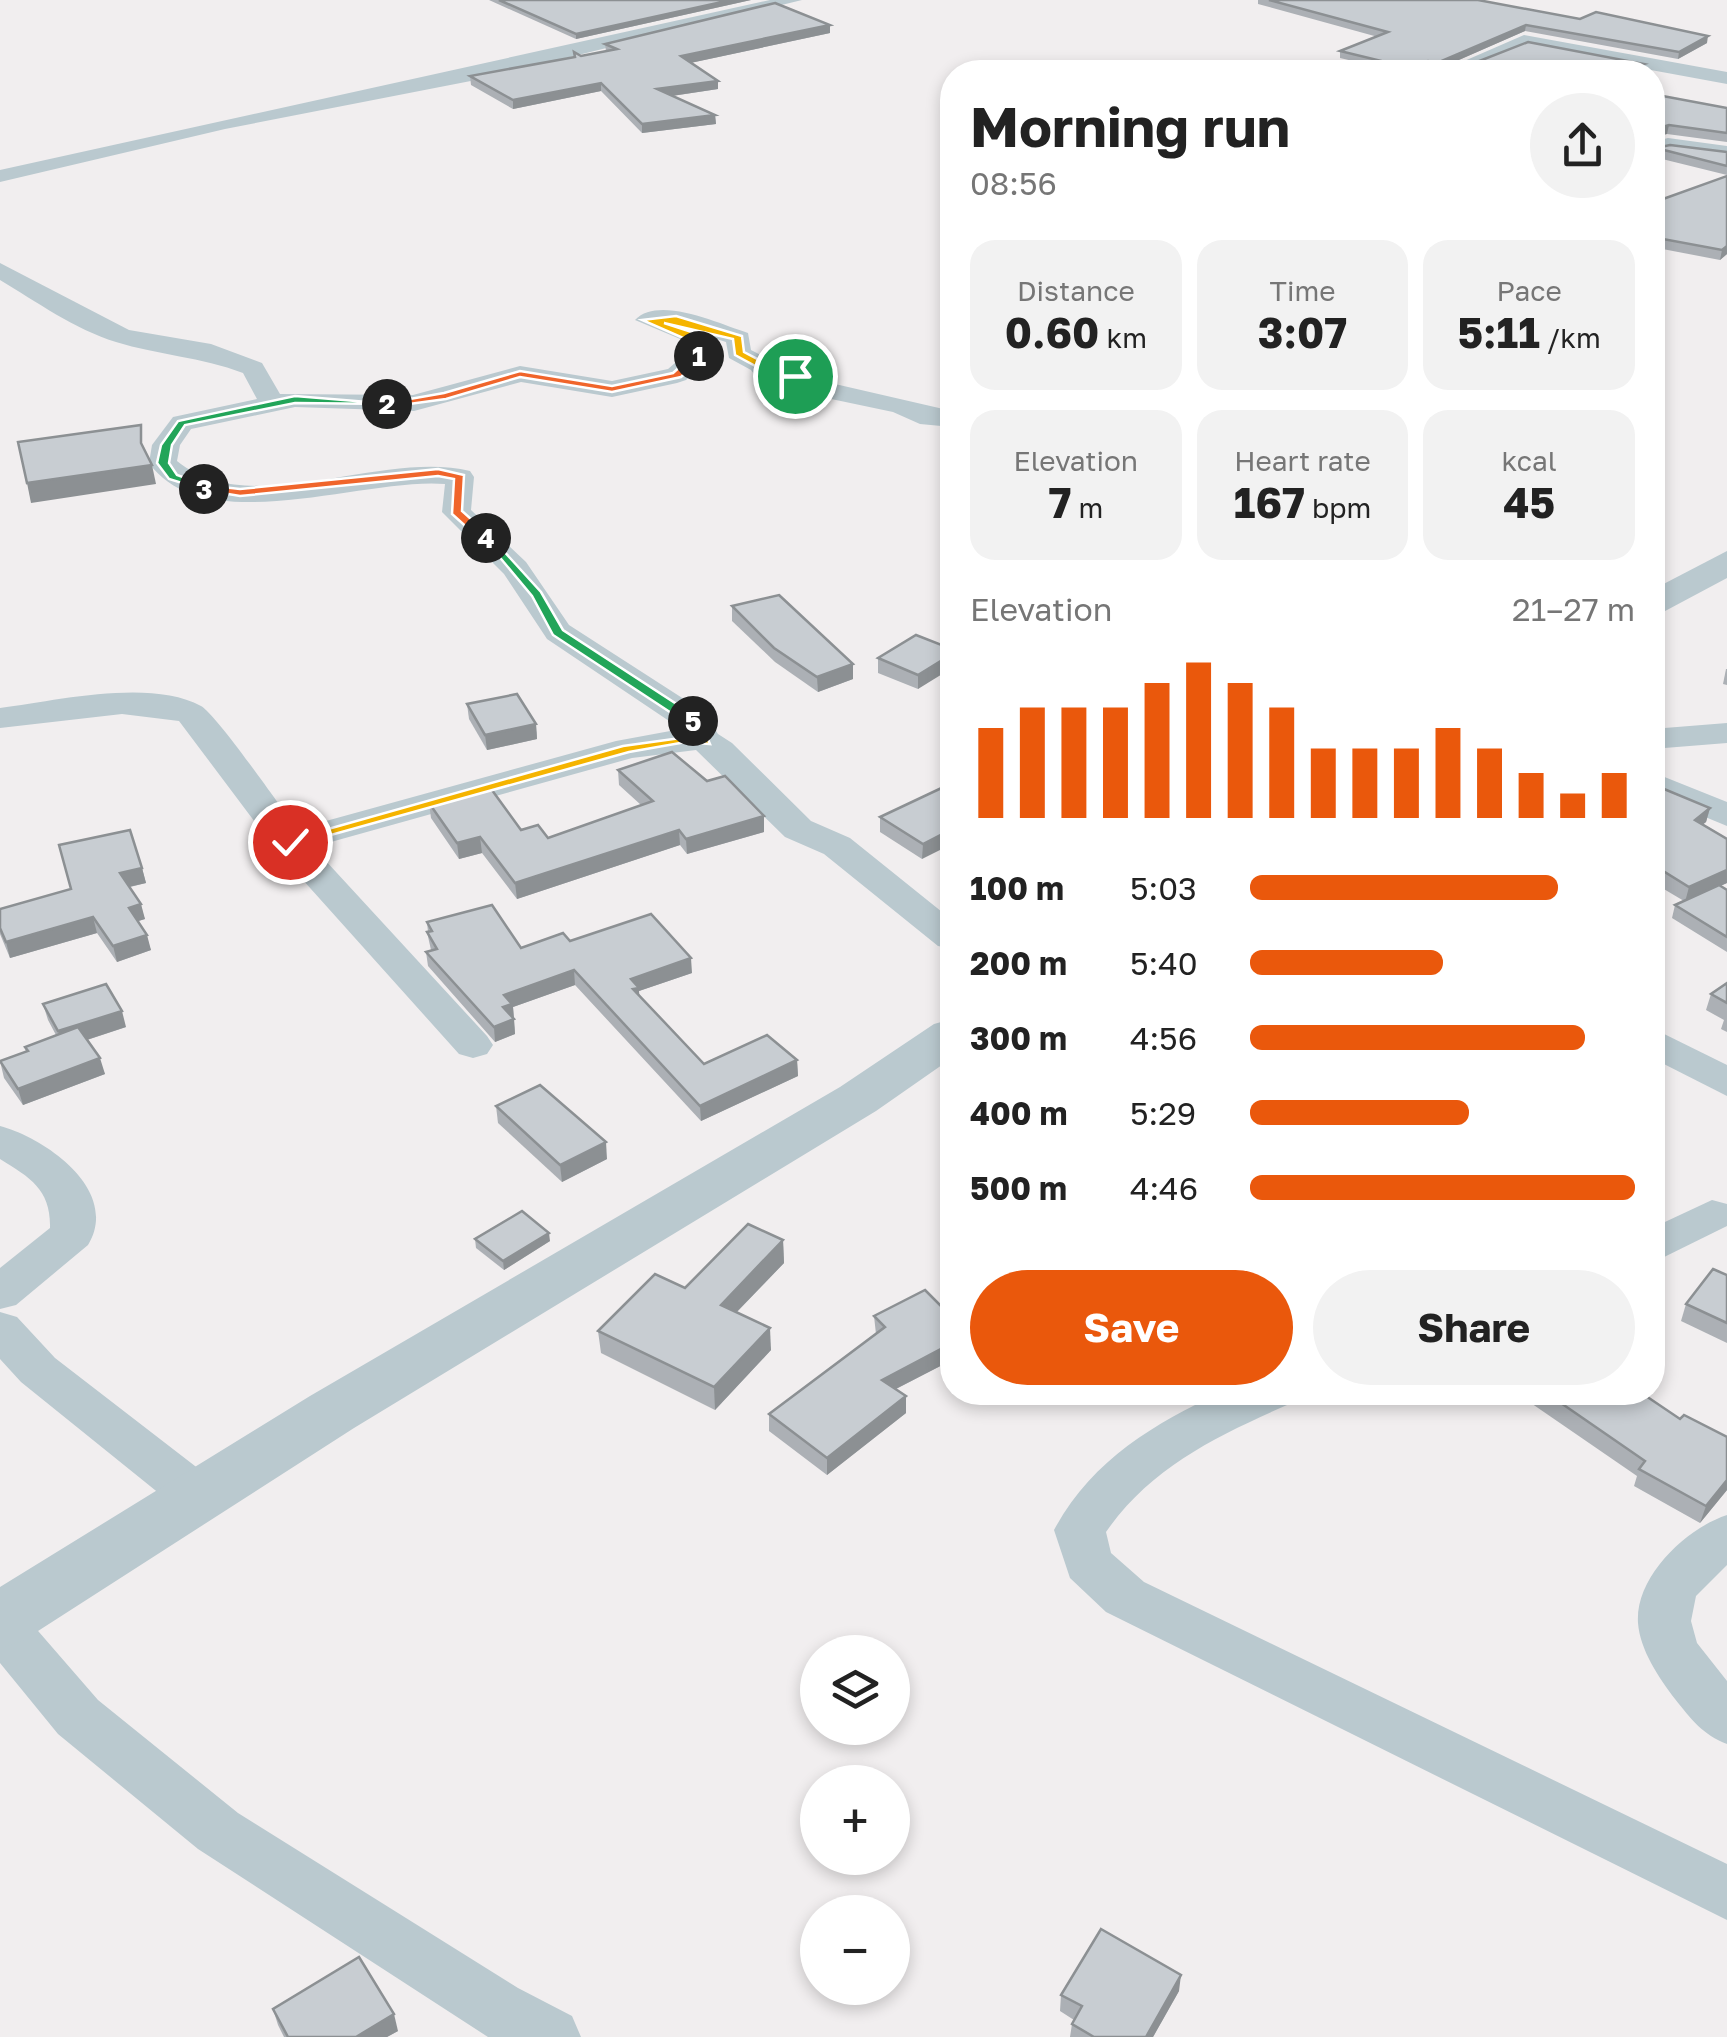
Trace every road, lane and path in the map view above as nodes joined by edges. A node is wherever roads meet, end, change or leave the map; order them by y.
1 (793, 0) edge
2 (1478, 60) edge
3 (1628, 60) edge
4 (1665, 67) edge
5 (1727, 78) edge
6 (1665, 145) edge
7 (1727, 152) edge
8 (0, 176) edge
9 (0, 270) edge
10 (272, 403) junction
11 (940, 418) edge
12 (1727, 562) edge
13 (1665, 600) edge
14 (0, 718) edge
15 (1727, 733) edge
16 (1665, 738) edge
17 (705, 741) junction
18 (1665, 788) edge
19 (1727, 815) edge
20 (290, 842) junction
21 (940, 928) edge
22 (940, 1043) edge
23 (474, 1045) dead end
24 (1665, 1047) edge
25 (1727, 1083) edge
26 (0, 1140) edge
27 (1722, 1212) edge
28 (1665, 1241) edge
29 (0, 1292) edge
30 (0, 1329) edge
31 (1240, 1405) edge
32 (199, 1497) junction
33 (1727, 1536) edge
34 (0, 1623) edge
35 (1727, 1720) edge
36 (1727, 1893) edge
37 (550, 2037) edge

1 - 8 street
2 - 3 street
4 - 5 street
6 - 7 street
9 - 10 street
10 - 11 street
10 - 17 street
12 - 13 street
14 - 20 street
15 - 16 street
17 - 20 street
17 - 21 street
18 - 19 street
20 - 23 street
22 - 32 street
24 - 25 street
26 - 29 street
27 - 28 street
30 - 32 street
31 - 36 street
32 - 34 street
33 - 35 street
34 - 37 street

